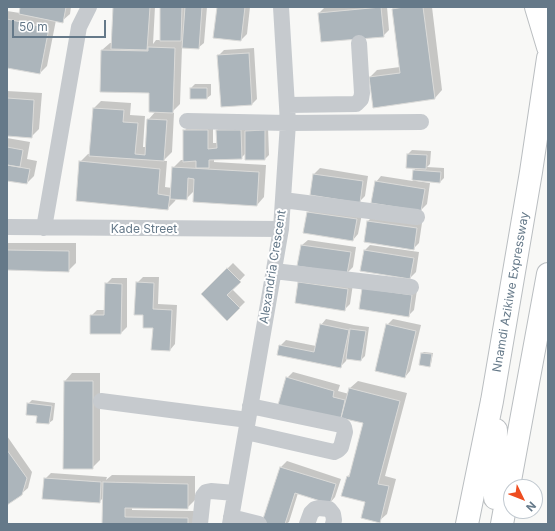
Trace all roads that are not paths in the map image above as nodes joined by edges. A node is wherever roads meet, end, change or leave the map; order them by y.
1 (89, 7) edge
2 (281, 7) edge
3 (536, 7) edge
4 (359, 43) dead end
5 (548, 47) edge
6 (548, 58) edge
7 (287, 105) junction
8 (187, 121) dead end
9 (421, 122) dead end
10 (288, 123) junction
11 (283, 200) junction
12 (417, 217) dead end
13 (7, 227) edge
14 (44, 228) junction
15 (281, 229) junction
16 (274, 271) junction
17 (548, 274) edge
18 (410, 287) dead end
19 (101, 401) dead end
20 (492, 401) junction
21 (248, 419) junction
22 (235, 494) junction
23 (231, 521) edge
24 (200, 524) edge
25 (259, 524) edge
26 (307, 524) edge
27 (333, 524) edge
28 (467, 524) edge
29 (494, 524) edge
30 (502, 524) edge

1 - 14 street
2 - 7 street, Alexandria Crescent
3 - 5 highway
4 - 7 street
6 - 20 highway, Nnamdi Azikiwe Expressway
7 - 10 street, Alexandria Crescent
8 - 10 street
9 - 10 street
10 - 11 street, Alexandria Crescent
11 - 12 street
11 - 15 street, Alexandria Crescent
13 - 14 street, Kade Street
14 - 15 street, Kade Street
15 - 16 street, Alexandria Crescent
16 - 18 street
16 - 21 street, Alexandria Crescent
17 - 30 highway
19 - 21 street
20 - 28 highway, Nnamdi Azikiwe Expressway
20 - 29 highway
21 - 21 street
21 - 22 street, Alexandria Crescent
22 - 23 street, Alexandria Crescent
22 - 24 street
23 - 25 street
26 - 27 street

